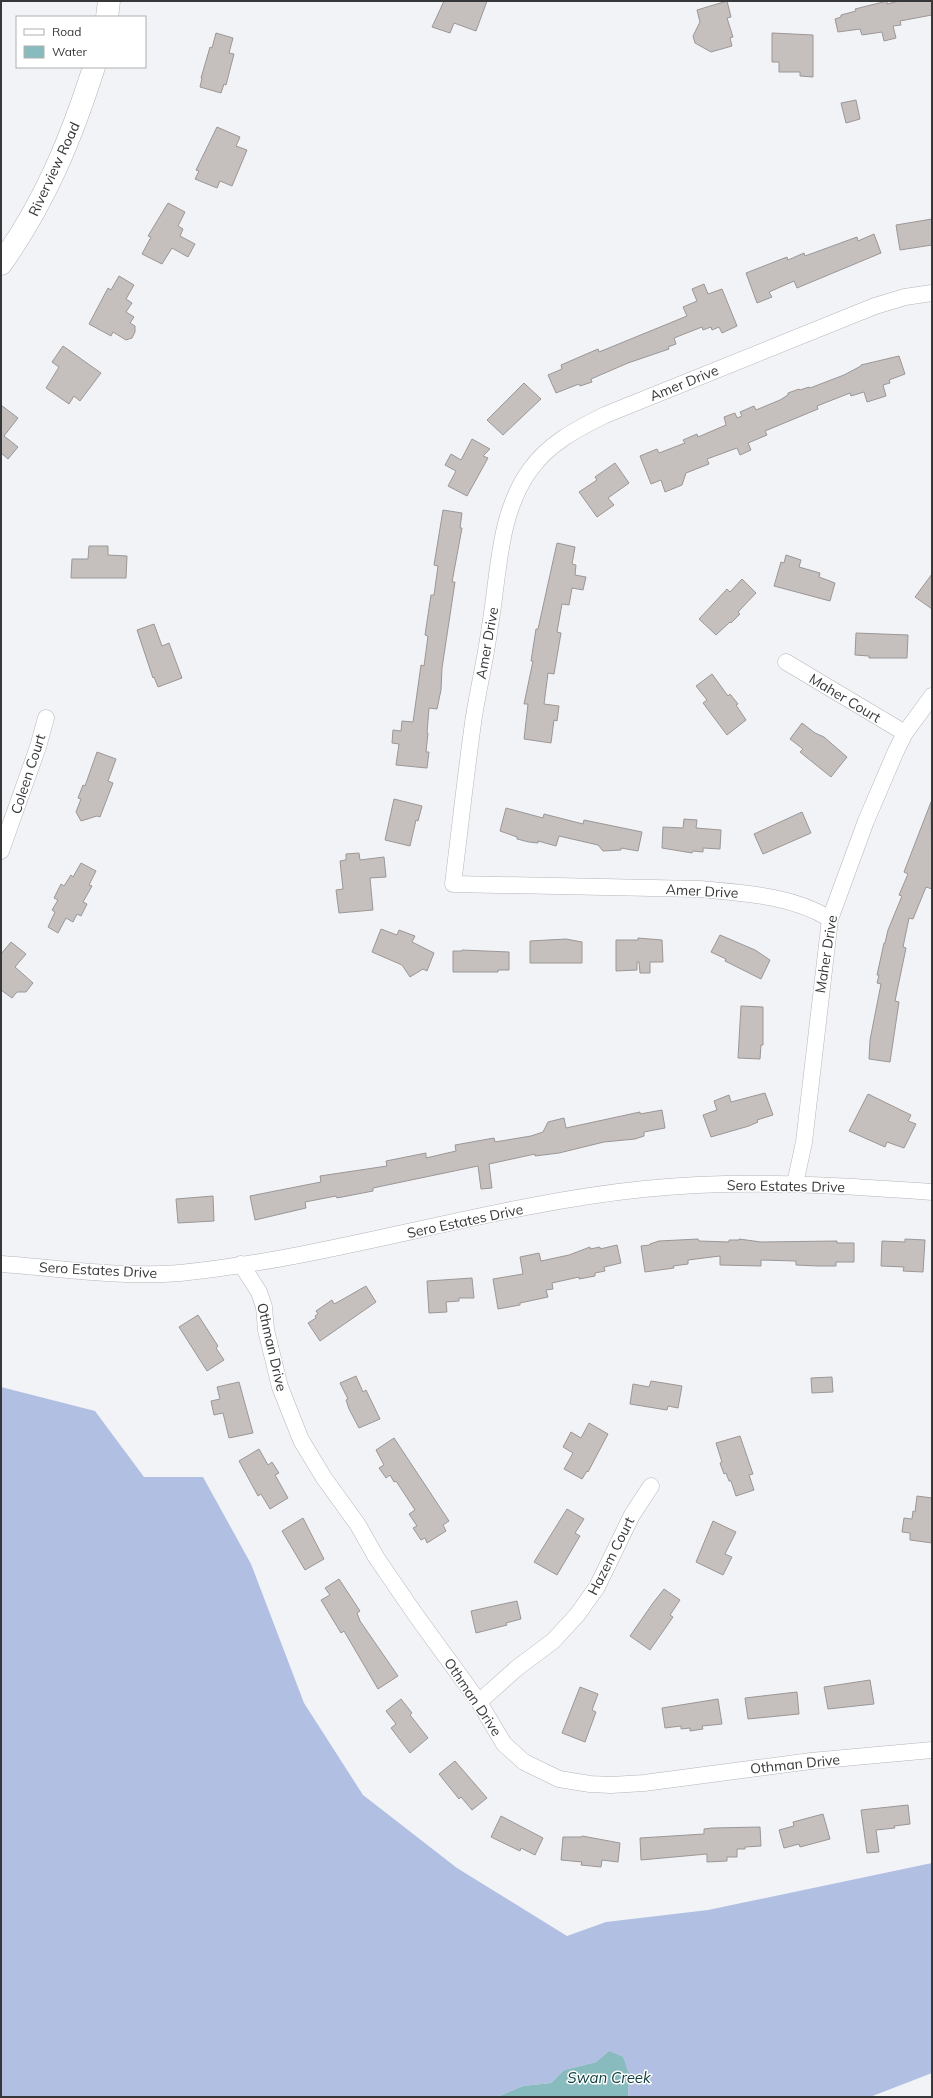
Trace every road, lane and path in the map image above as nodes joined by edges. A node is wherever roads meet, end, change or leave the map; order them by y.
1 (109, 1) edge
2 (107, 16) edge
3 (94, 68) edge
4 (1, 264) edge
5 (932, 293) edge
6 (786, 662) dead end
7 (932, 696) edge
8 (46, 718) dead end
9 (905, 733) junction
10 (1, 851) edge
11 (830, 919) junction
12 (795, 1184) junction
13 (932, 1192) edge
14 (1, 1264) edge
15 (241, 1264) junction
16 (651, 1486) dead end
17 (479, 1702) junction
18 (932, 1750) edge

1 - 2 street
3 - 4 street, Riverview Road
5 - 11 street, Amer Drive
6 - 9 street, Maher Court
7 - 9 street, Maher Drive
8 - 10 street, Coleen Court
9 - 11 street, Maher Drive
11 - 12 street, Maher Drive
12 - 13 street, Sero Estates Drive
12 - 15 street, Sero Estates Drive
14 - 15 street, Sero Estates Drive
15 - 17 street, Othman Drive
16 - 17 street, Hazem Court
17 - 18 street, Othman Drive

